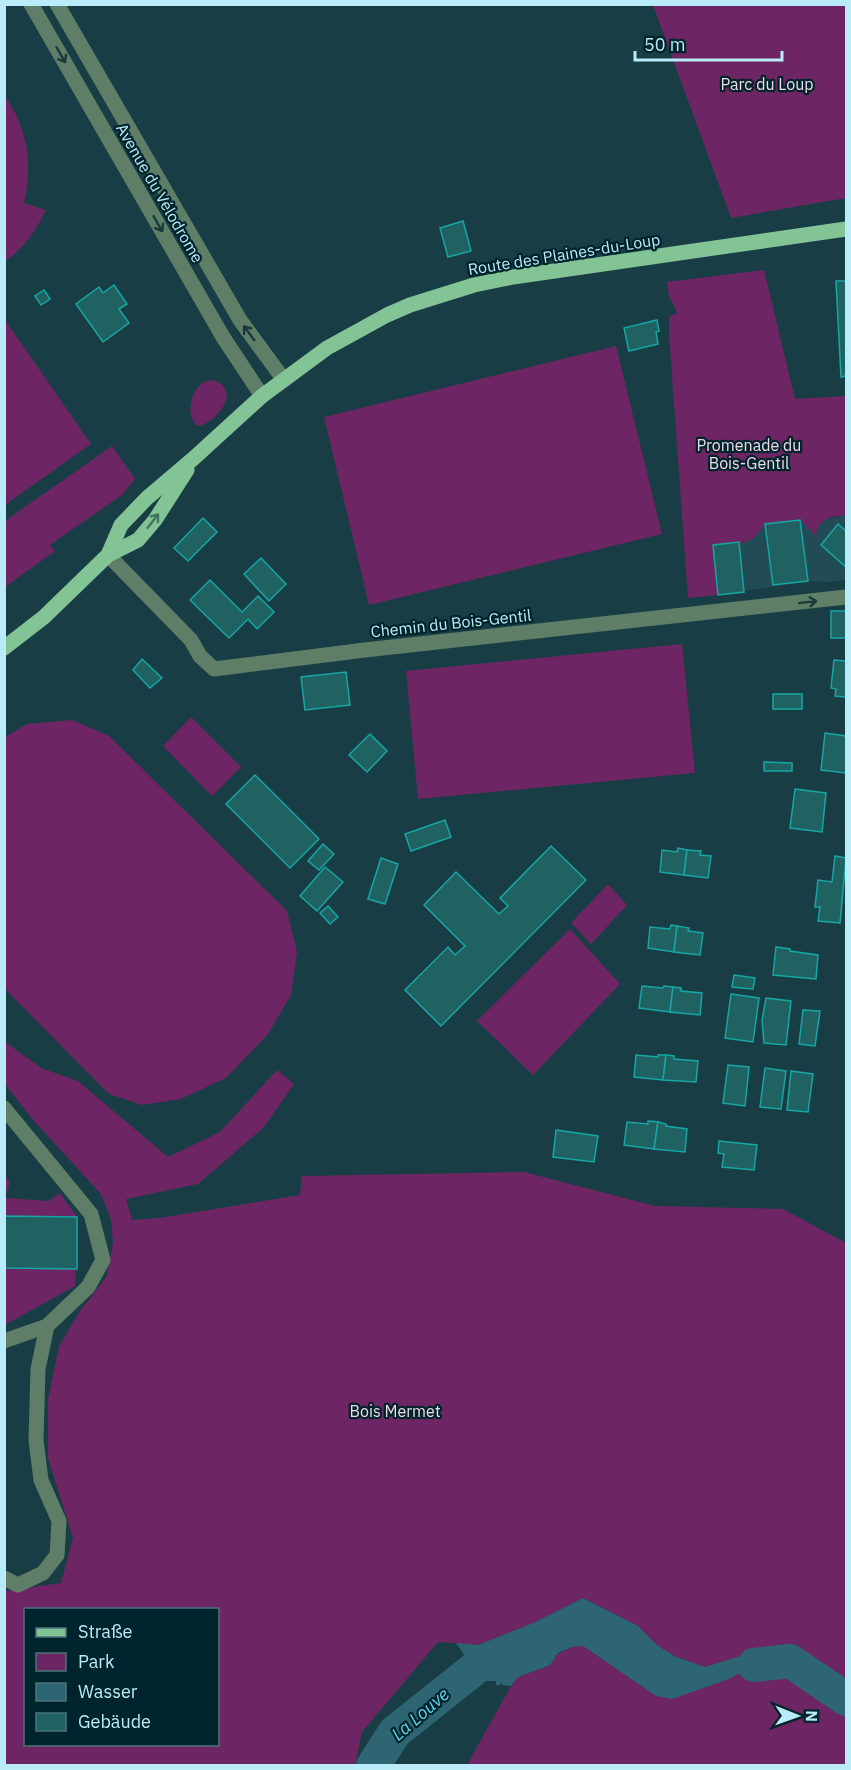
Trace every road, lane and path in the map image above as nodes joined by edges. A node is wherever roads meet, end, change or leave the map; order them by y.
1 (32, 4) edge
2 (57, 4) edge
3 (846, 229) edge
4 (284, 380) junction
5 (262, 396) junction
6 (194, 458) junction
7 (108, 555) junction
8 (846, 597) edge
9 (4, 648) edge
10 (4, 1108) edge
11 (47, 1326) junction
12 (4, 1341) edge
13 (4, 1578) edge

1 -> 5 street, Avenue du Vélodrome
4 -> 2 street, Avenue du Vélodrome
3 - 4 main road, Route des Plaines-du-Loup
4 - 5 main road, Route des Plaines-du-Loup
5 - 6 main road, Route des Plaines-du-Loup
6 - 7 main road, Route des Plaines-du-Loup
7 -> 6 main road, Route des Plaines-du-Loup
7 -> 8 street, Chemin du Bois-Gentil
7 - 9 main road, Route des Plaines-du-Loup
10 - 11 street
11 - 12 street
11 - 13 street

